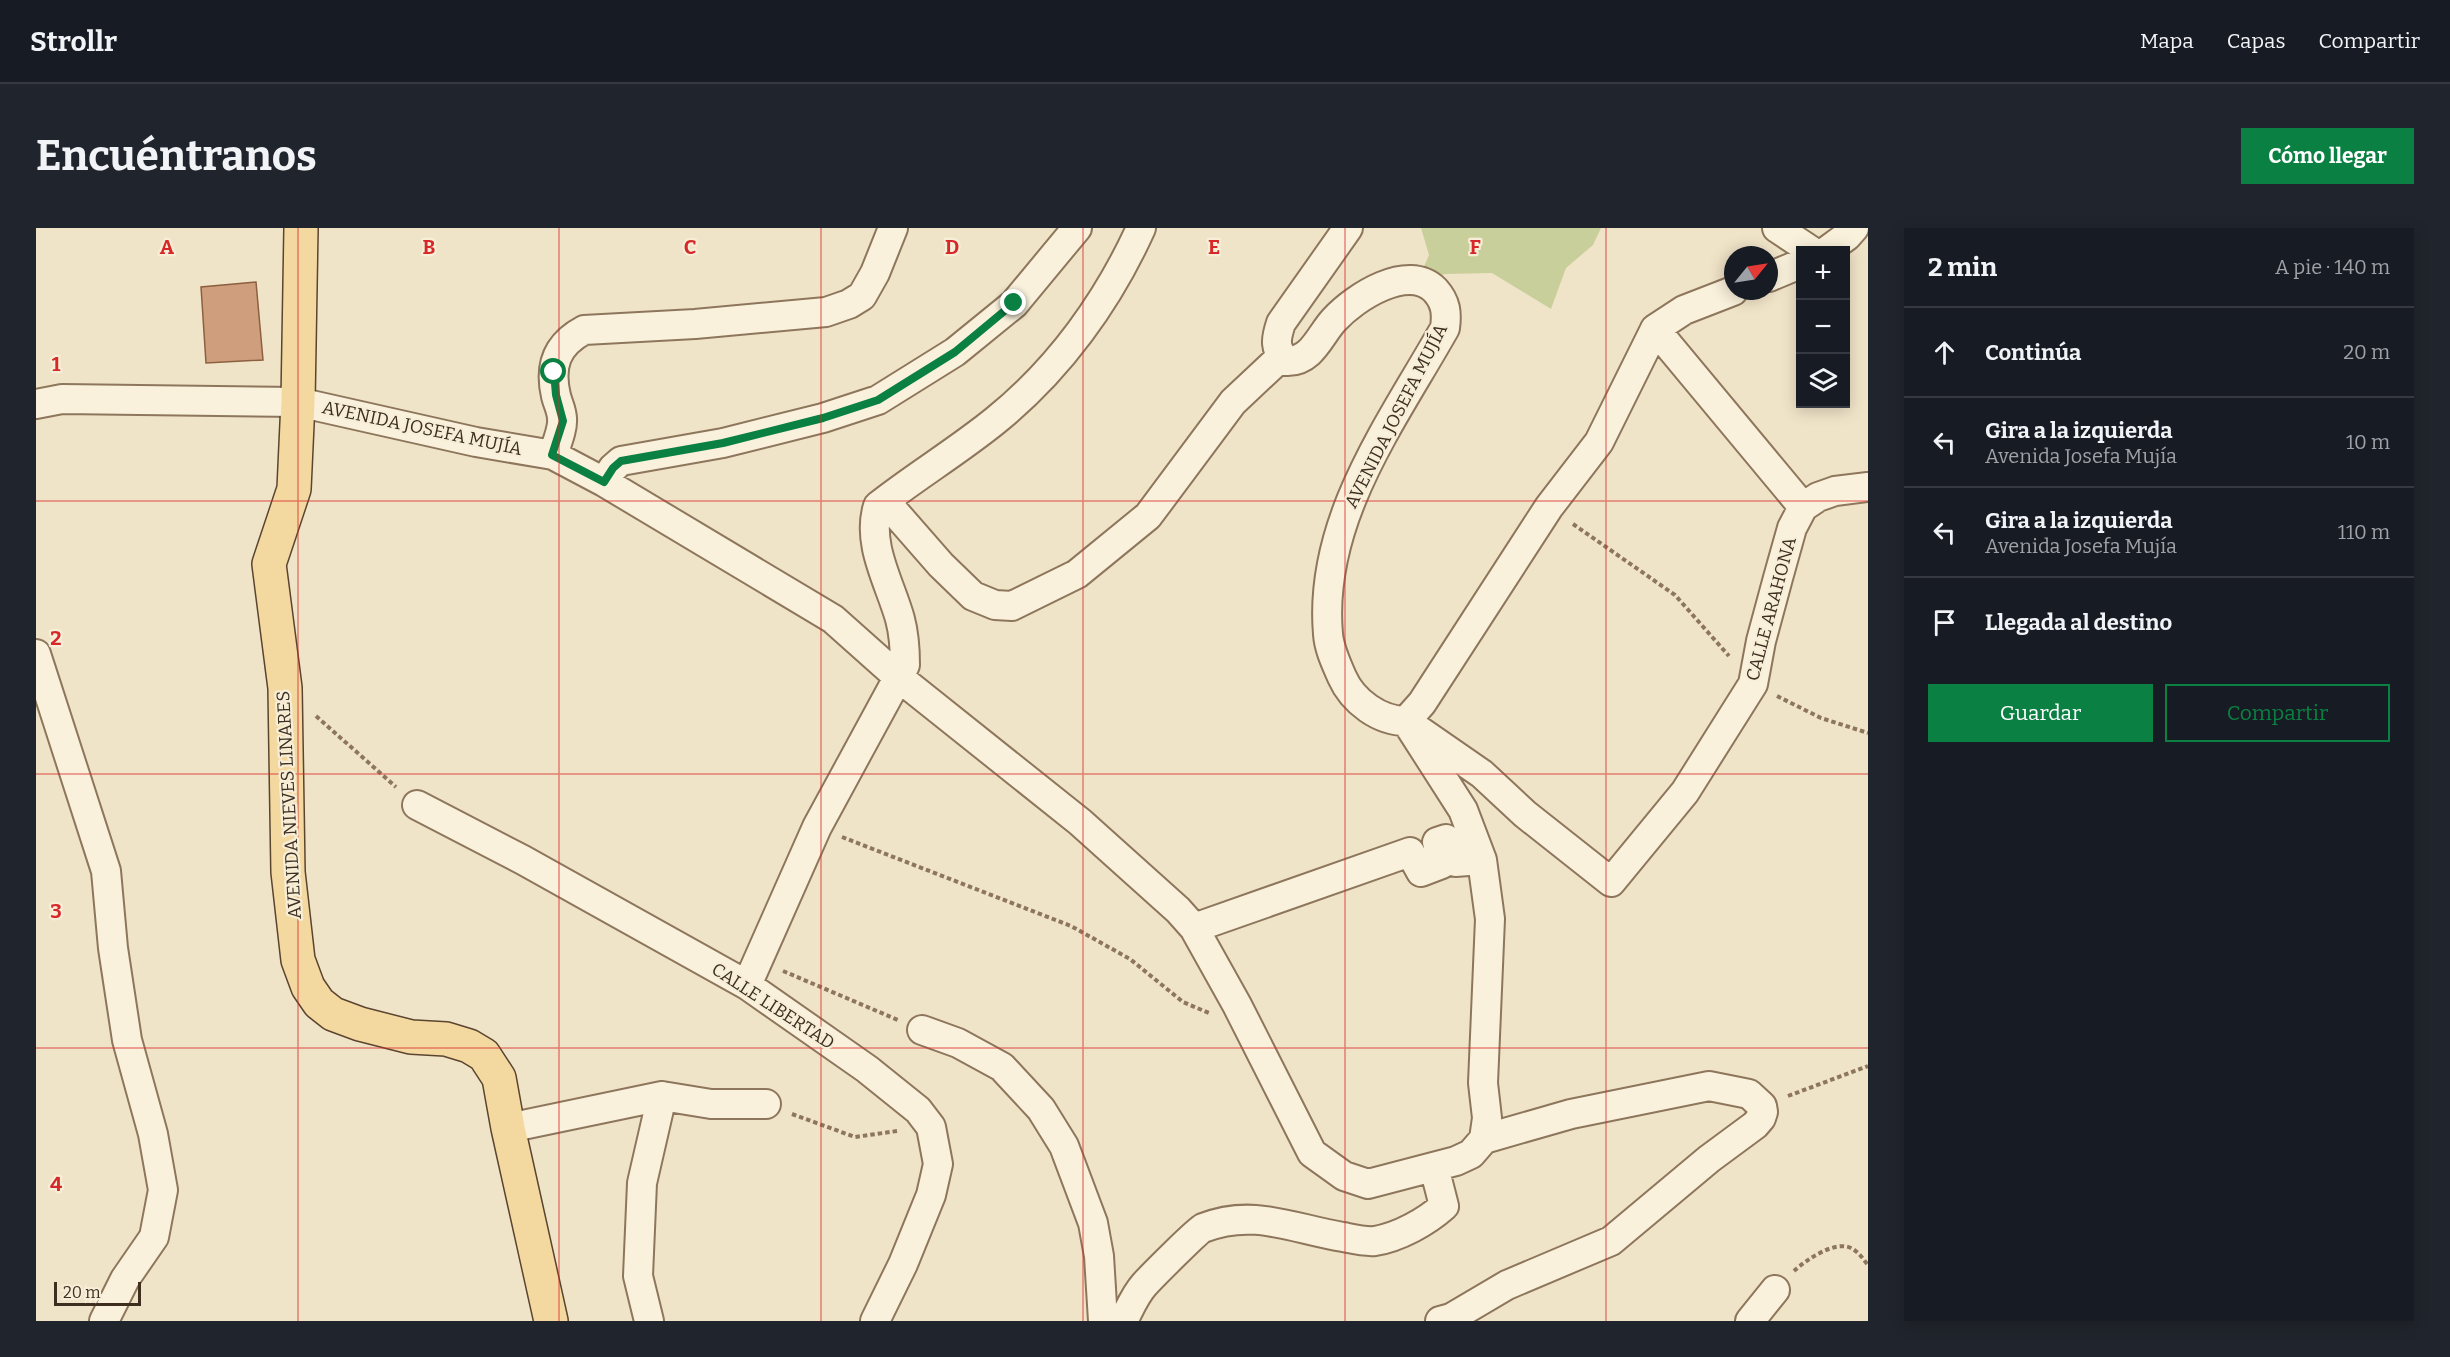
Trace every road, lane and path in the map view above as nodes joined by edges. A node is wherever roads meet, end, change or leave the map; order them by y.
1 (301, 228) edge
2 (893, 228) edge
3 (1077, 228) edge
4 (1142, 228) edge
5 (1348, 228) edge
6 (1777, 228) edge
7 (1854, 228) edge
8 (1803, 246) edge
9 (1833, 246) edge
10 (1796, 266) edge
11 (1778, 273) edge
12 (1724, 294) edge
13 (1655, 329) junction
14 (1282, 356) junction
15 (298, 402) junction
16 (36, 404) edge
17 (552, 455) junction
18 (604, 482) junction
19 (1868, 487) edge
20 (885, 501) junction
21 (1548, 507) junction
22 (1803, 507) junction
23 (36, 654) edge
24 (897, 676) junction
25 (1753, 684) junction
26 (285, 688) junction
27 (1406, 721) junction
28 (1868, 733) edge
29 (417, 805) joint
30 (816, 827) junction
31 (1482, 860) junction
32 (1194, 928) junction
33 (753, 972) junction
34 (1237, 1005) junction
35 (922, 1030) joint
36 (1868, 1066) edge
37 (662, 1096) junction
38 (766, 1104) joint
39 (1762, 1106) junction
40 (931, 1126) junction
41 (507, 1128) junction
42 (1484, 1138) junction
43 (1434, 1167) junction
44 (1868, 1265) edge
45 (1775, 1290) joint
46 (104, 1321) edge
47 (551, 1321) edge
48 (649, 1321) edge
49 (876, 1321) edge
50 (1103, 1321) edge
51 (1123, 1321) edge
52 (1440, 1321) edge
53 (1750, 1321) edge

1 - 15 main road, AVENIDA NIEVES LINARES
2 - 17 street
3 - 18 street
4 - 20 street
5 - 14 street
6 - 8 street
7 - 9 street
10 - 11 street
12 - 13 street
13 - 21 street
13 - 22 street
14 - 20 street
14 - 27 street, AVENIDA JOSEFA MUJÍA
15 - 16 street, AVENIDA JOSEFA MUJÍA
15 - 17 street, AVENIDA JOSEFA MUJÍA
15 - 26 main road, AVENIDA NIEVES LINARES
17 - 18 street, AVENIDA JOSEFA MUJÍA
18 - 24 street, AVENIDA JOSEFA MUJÍA
19 - 22 street
20 - 24 street
21 - 25 path
21 - 27 street
22 - 25 street, CALLE ARAHONA
23 - 46 street
24 - 30 street
24 - 32 street, AVENIDA JOSEFA MUJÍA
25 - 27 street, CALLE ARAHONA
25 - 28 path
26 - 29 path
26 - 41 main road, AVENIDA NIEVES LINARES
27 - 31 street
29 - 33 street, CALLE LIBERTAD
30 - 33 street
30 - 34 path
31 - 32 street
31 - 42 street
32 - 34 street, AVENIDA JOSEFA MUJÍA
33 - 35 path
33 - 40 street, CALLE LIBERTAD
34 - 43 street, AVENIDA JOSEFA MUJÍA
35 - 50 street
36 - 39 path
37 - 38 street
37 - 41 street
37 - 48 street
38 - 40 path
39 - 42 street
39 - 52 street
40 - 49 street
41 - 47 main road, AVENIDA NIEVES LINARES
42 - 43 street, AVENIDA JOSEFA MUJÍA
43 - 51 street
44 - 45 path
45 - 53 street

